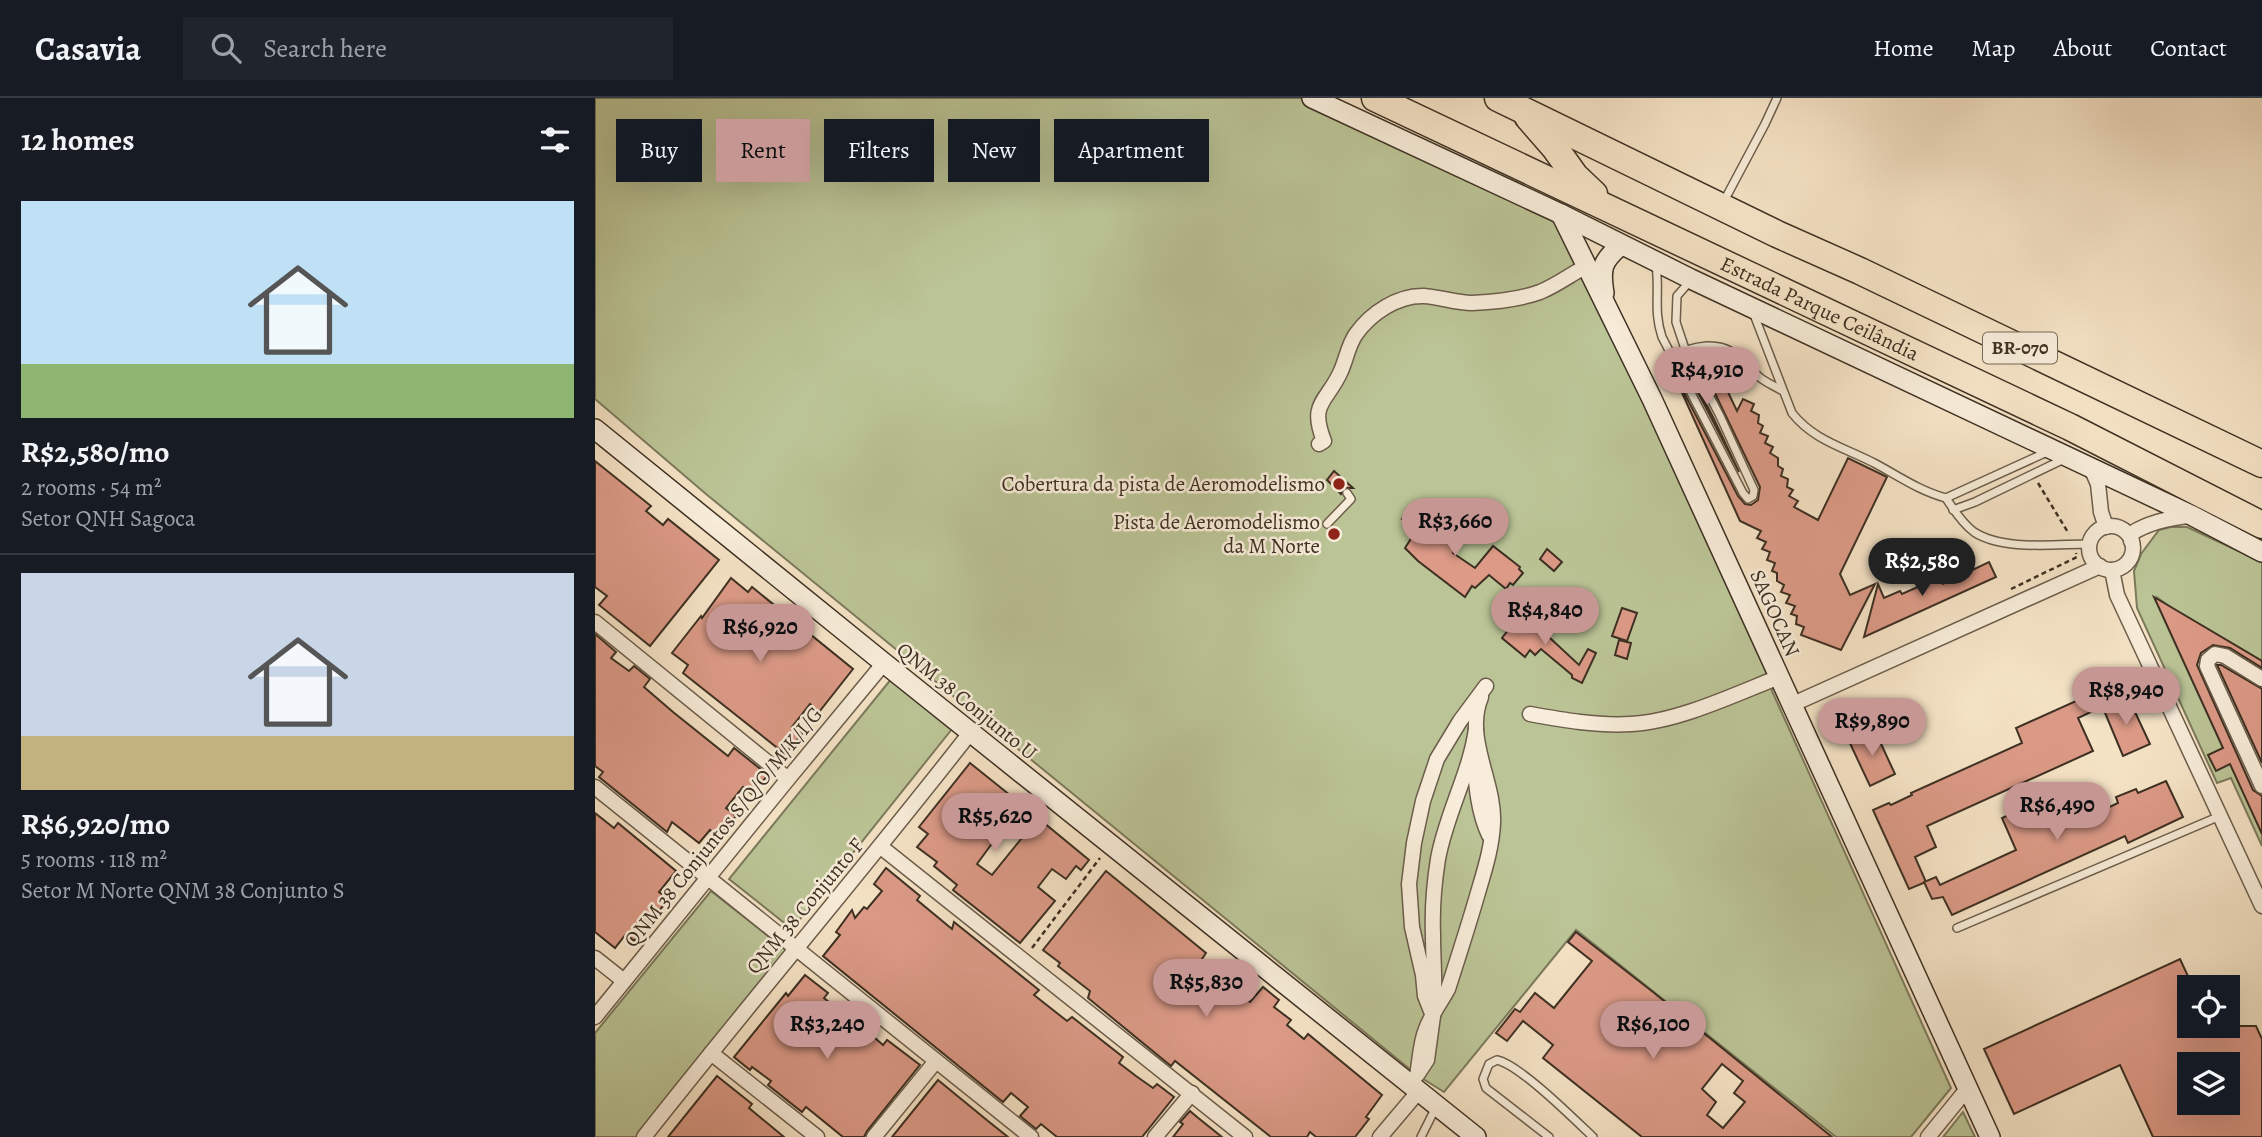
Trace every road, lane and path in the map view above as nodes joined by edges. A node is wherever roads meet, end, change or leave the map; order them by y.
1 (1312, 98) edge
2 (1375, 98) edge
3 (1777, 98) edge
4 (1509, 103) edge
5 (1500, 156) junction
6 (1563, 160) junction
7 (1632, 162) junction
8 (1722, 205) junction
9 (1561, 214) junction
10 (1623, 214) junction
11 (1621, 245) junction
12 (1655, 262) junction
13 (1587, 266) junction
14 (1691, 279) junction
15 (1605, 300) junction
16 (1751, 308) junction
17 (1685, 349) junction
18 (1671, 358) junction
19 (1782, 390) junction
20 (595, 429) edge
21 (1319, 444) dead end
22 (2061, 453) junction
23 (2262, 464) edge
24 (2091, 468) junction
25 (2032, 474) junction
26 (1347, 492) dead end
27 (1946, 498) junction
28 (1954, 510) junction
29 (2191, 515) junction
30 (1327, 524) dead end
31 (2262, 525) edge
32 (2106, 527) junction
33 (2070, 536) dead end
34 (2131, 541) junction
35 (2089, 544) junction
36 (2074, 546) dead end
37 (2262, 552) edge
38 (2106, 568) junction
39 (2004, 592) dead end
40 (595, 622) edge
41 (884, 663) junction
42 (1779, 677) junction
43 (2262, 679) edge
44 (1791, 705) junction
45 (1530, 714) dead end
46 (1476, 729) junction
47 (970, 733) junction
48 (1473, 750) junction
49 (787, 779) junction
50 (2262, 786) edge
51 (595, 787) edge
52 (2220, 816) junction
53 (1491, 839) junction
54 (1110, 845) junction
55 (881, 847) junction
56 (708, 877) junction
57 (2262, 906) edge
58 (1957, 928) dead end
59 (795, 949) junction
60 (595, 958) edge
61 (1024, 959) junction
62 (624, 981) junction
63 (1433, 1016) junction
64 (595, 1017) edge
65 (711, 1053) junction
66 (936, 1061) junction
67 (1967, 1089) junction
68 (1418, 1092) junction
69 (1192, 1093) junction
70 (1437, 1106) junction
71 (644, 1137) edge
72 (817, 1137) edge
73 (874, 1137) edge
74 (1031, 1137) edge
75 (1155, 1137) edge
76 (1245, 1137) edge
77 (1380, 1137) edge
78 (1421, 1137) edge
79 (1475, 1137) edge
80 (1549, 1137) edge
81 (1593, 1137) edge
82 (1928, 1137) edge
83 (1990, 1137) edge

1 - 9 street
2 - 5 highway, Estrada Parque Ceilândia / BR-070
3 - 8 lane
4 - 6 highway
4 - 7 highway, BR-070
5 - 6 highway
5 - 10 highway, Estrada Parque Ceilândia / BR-070
6 - 7 highway
6 - 10 highway
7 - 8 highway, BR-070
8 - 23 highway, BR-070
9 - 11 street
9 - 13 street, SAGOCAN
10 - 31 highway, Estrada Parque Ceilândia / BR-070
11 - 12 street
11 - 15 street, SAGOCAN
12 - 14 street
12 - 18 lane
13 - 15 street, SAGOCAN
13 - 21 street
14 - 16 street
14 - 17 lane
15 - 42 street, SAGOCAN
16 - 19 lane
16 - 22 street
17 - 18 lane
17 - 18 lane
17 - 19 lane
19 - 27 lane
20 - 41 street, QNM 38 Conjunto U
22 - 24 street
22 - 25 lane
22 - 27 lane
24 - 29 street
24 - 32 street
25 - 28 lane
25 - 33 path
26 - 30 lane
27 - 28 lane
28 - 35 lane
29 - 34 street
29 - 37 street
32 - 34 street
32 - 35 street
34 - 38 street
35 - 38 street
36 - 39 path
38 - 44 street
38 - 52 street
40 - 49 street
41 - 47 street, QNM 38 Conjunto U
41 - 49 street, QNM 38 Conjuntos S/Q/O/M/K/I/G
42 - 44 street, SAGOCAN
42 - 45 street
43 - 50 street
44 - 67 street, SAGOCAN
46 - 48 street
46 - 53 street
46 - 63 street
47 - 54 street, QNM 38 Conjunto U
47 - 55 street, QNM 38 Conjunto F
48 - 53 street
48 - 63 street
49 - 56 street, QNM 38 Conjuntos S/Q/O/M/K/I/G
51 - 56 street
52 - 57 street
52 - 58 lane
53 - 63 street
54 - 61 path
54 - 68 street, QNM 38 Conjunto U
55 - 59 street, QNM 38 Conjunto F
55 - 61 street
56 - 59 street
56 - 62 street, QNM 38 Conjuntos S/Q/O/M/K/I/G
59 - 65 street, QNM 38 Conjunto F
59 - 66 street
60 - 62 street
61 - 69 street
62 - 64 street, QNM 38 Conjuntos S/Q/O/M/K/I/G
65 - 71 street, QNM 38 Conjunto F
65 - 72 street
66 - 73 street
66 - 74 street
67 - 82 street
67 - 83 street, SAGOCAN
68 - 70 street, QNM 38 Conjunto U
68 - 77 street
69 - 75 street
69 - 76 street
70 - 78 lane
70 - 79 street, QNM 38 Conjunto U
80 - 81 lane

